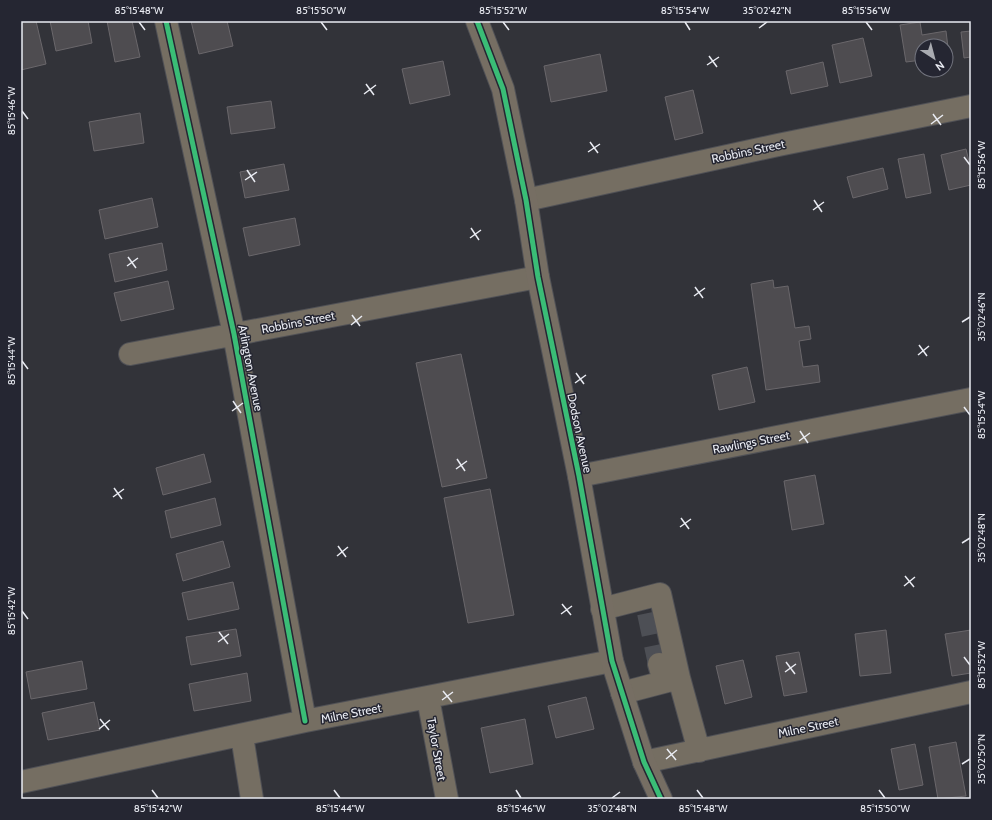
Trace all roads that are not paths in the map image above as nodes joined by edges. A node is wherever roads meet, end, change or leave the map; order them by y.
1 (166, 21) edge
2 (477, 21) edge
3 (971, 106) edge
4 (526, 200) junction
5 (538, 276) junction
6 (234, 334) junction
7 (130, 354) dead end
8 (971, 399) edge
9 (579, 476) junction
10 (602, 609) junction
11 (612, 661) junction
12 (667, 674) junction
13 (971, 692) edge
14 (622, 693) junction
15 (428, 698) junction
16 (305, 721) junction
17 (242, 736) junction
18 (699, 751) junction
19 (644, 762) junction
20 (21, 782) edge
21 (252, 799) edge
22 (447, 799) edge
23 (661, 799) edge

1 - 6 street, Arlington Avenue
2 - 4 main road, Dodson Avenue
3 - 4 street, Robbins Street
4 - 5 main road, Dodson Avenue
5 - 6 street, Robbins Street
5 - 9 main road, Dodson Avenue
6 - 7 street, Robbins Street
6 - 16 street, Arlington Avenue
8 - 9 street, Rawlings Street
9 - 10 main road, Dodson Avenue
10 - 11 main road, Dodson Avenue
10 - 12 street
11 - 14 main road, Dodson Avenue
11 - 15 street, Milne Street
12 - 14 street
12 - 18 street
13 - 18 street, Milne Street
14 - 19 main road, Dodson Avenue
15 - 16 street, Milne Street
15 - 22 street, Taylor Street
16 - 17 street, Milne Street
17 - 20 street, Milne Street
17 - 21 street
18 - 19 street, Milne Street
19 - 23 main road, Dodson Avenue

